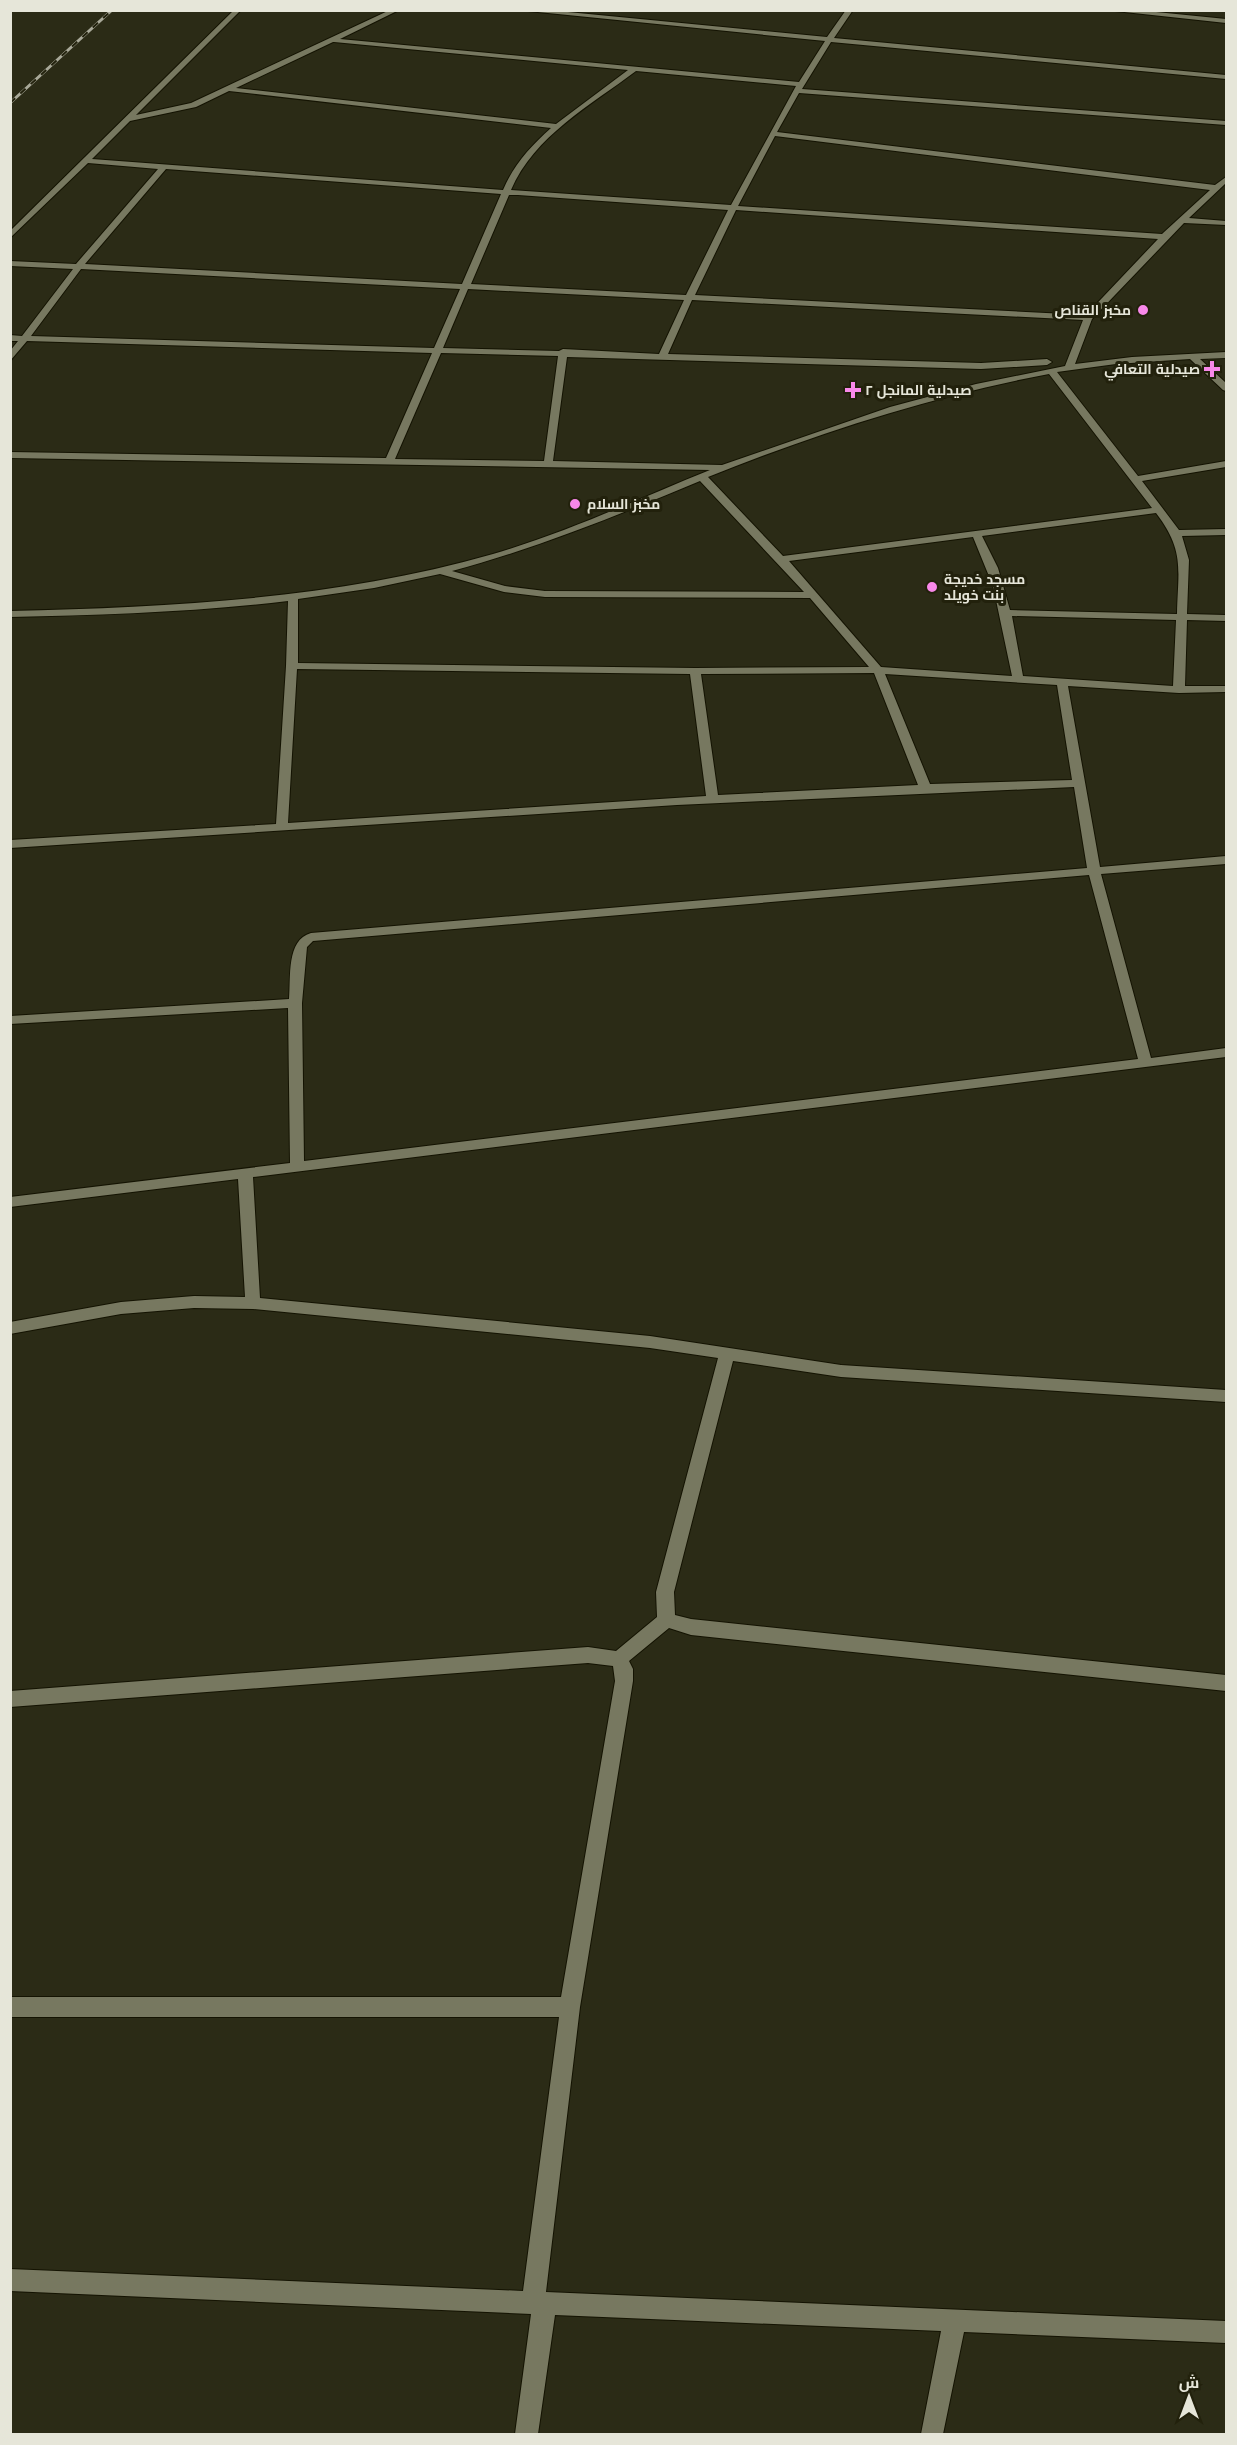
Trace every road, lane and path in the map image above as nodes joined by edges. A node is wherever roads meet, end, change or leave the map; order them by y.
1 (238, 10) edge
2 (396, 10) edge
3 (521, 10) edge
4 (850, 10) edge
5 (1109, 10) edge
6 (1227, 21) edge
7 (334, 40) junction
8 (827, 41) junction
9 (635, 68) junction
10 (1227, 76) edge
11 (798, 88) junction
12 (229, 89) junction
13 (129, 119) junction
14 (1227, 123) edge
15 (557, 126) junction
16 (773, 134) junction
17 (85, 160) junction
18 (164, 167) junction
19 (1227, 179) edge
20 (1217, 188) junction
21 (503, 192) junction
22 (731, 208) junction
23 (1183, 220) junction
24 (1227, 223) edge
25 (10, 236) edge
26 (1164, 237) junction
27 (10, 263) edge
28 (79, 266) junction
29 (464, 288) junction
30 (689, 296) junction
31 (1088, 318) junction
32 (10, 338) edge
33 (26, 339) junction
34 (439, 350) junction
35 (563, 352) junction
36 (1227, 355) edge
37 (663, 356) junction
38 (1193, 357) junction
39 (10, 358) edge
40 (1070, 364) junction
41 (1051, 370) junction
42 (1227, 388) edge
43 (10, 455) edge
44 (389, 462) junction
45 (548, 464) junction
46 (1227, 464) edge
47 (725, 467) junction
48 (702, 477) junction
49 (1133, 480) junction
50 (1158, 510) junction
51 (1227, 532) edge
52 (1176, 533) junction
53 (976, 534) junction
54 (781, 559) junction
55 (442, 571) junction
56 (810, 595) junction
57 (293, 599) junction
58 (1005, 613) junction
59 (10, 614) edge
60 (1183, 618) junction
61 (1227, 618) edge
62 (292, 666) junction
63 (878, 670) junction
64 (695, 671) junction
65 (1018, 680) junction
66 (1062, 683) junction
67 (1227, 689) edge
68 (1179, 690) junction
69 (1078, 783) junction
70 (925, 787) junction
71 (712, 797) junction
72 (282, 828) junction
73 (10, 844) edge
74 (1227, 860) edge
75 (1094, 871) junction
76 (295, 1003) junction
77 (10, 1020) edge
78 (1227, 1053) edge
79 (1146, 1063) junction
80 (297, 1167) junction
81 (245, 1174) junction
82 (10, 1202) edge
83 (252, 1303) junction
84 (10, 1328) edge
85 (727, 1354) junction
86 (1227, 1396) edge
87 (666, 1620) junction
88 (619, 1659) junction
89 (1227, 1683) edge
90 (10, 1699) edge
91 (10, 2007) edge
92 (570, 2007) junction
93 (10, 2280) edge
94 (539, 2303) junction
95 (955, 2320) junction
96 (1227, 2332) edge
97 (526, 2434) edge
98 (932, 2434) edge

1 - 13 street
2 - 7 street
3 - 8 street
4 - 8 street
5 - 6 street
7 - 9 street
7 - 12 street
8 - 10 street
8 - 11 street
9 - 11 street
9 - 15 street
11 - 14 street
11 - 16 street
12 - 13 street
12 - 15 street
13 - 17 street
15 - 21 street
16 - 20 street
16 - 22 street
17 - 18 street
17 - 25 street
18 - 21 street
18 - 28 street
19 - 20 street
20 - 23 street
21 - 22 street
21 - 29 street
22 - 26 street
22 - 30 street
23 - 24 street
23 - 26 street
26 - 31 street
27 - 28 street
28 - 29 street
28 - 33 street
29 - 30 street
29 - 34 street
30 - 31 street
30 - 37 street
31 - 40 street
32 - 33 street
33 - 34 street
33 - 39 street
34 - 35 street
34 - 44 street
35 - 37 street
35 - 45 street
36 - 38 street
37 - 40 street
38 - 40 street
38 - 42 street
40 - 41 street
41 - 47 street
41 - 49 street
43 - 44 street
44 - 45 street
45 - 47 street
46 - 49 street
47 - 48 street
48 - 54 street
48 - 55 street
49 - 50 street
50 - 52 street
50 - 53 street
51 - 52 street
52 - 60 street
53 - 54 street
53 - 58 street
54 - 56 street
55 - 56 street
55 - 57 street
56 - 63 street
57 - 59 street
57 - 62 street
58 - 60 street
58 - 65 street
60 - 61 street
60 - 68 street
62 - 64 street
62 - 72 street
63 - 64 street
63 - 65 street
63 - 70 street
64 - 71 street
65 - 66 street
66 - 68 street
66 - 69 street
67 - 68 street
69 - 70 street
69 - 75 street
70 - 71 street
71 - 72 street
72 - 73 street
74 - 75 street
75 - 76 street
75 - 79 street
76 - 77 street
76 - 80 street
78 - 79 street
79 - 80 street
80 - 81 street
81 - 82 street
81 - 83 street
83 - 84 street
83 - 85 street
85 - 86 street
85 - 87 street
87 - 88 street
87 - 89 street
88 - 90 street
88 - 92 street
91 - 92 street
92 - 94 street
93 - 94 street
94 - 95 street
94 - 97 street
95 - 96 street
95 - 98 street

